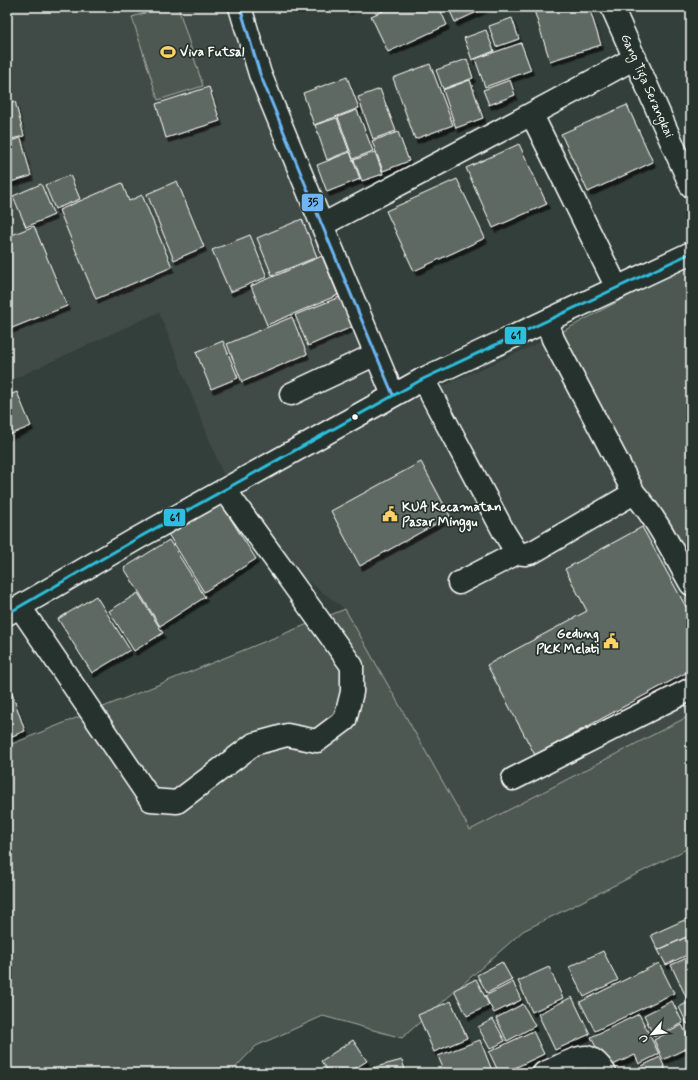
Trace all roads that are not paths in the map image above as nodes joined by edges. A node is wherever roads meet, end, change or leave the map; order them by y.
1 (240, 7) edge
2 (612, 7) edge
3 (634, 58) junction
4 (532, 115) junction
5 (691, 186) edge
6 (322, 225) junction
7 (691, 253) edge
8 (617, 288) junction
9 (547, 321) junction
10 (376, 354) junction
11 (423, 379) junction
12 (291, 394) dead end
13 (393, 395) junction
14 (225, 490) junction
15 (634, 493) junction
16 (517, 553) junction
17 (459, 583) dead end
18 (691, 584) edge
19 (13, 610) edge
20 (691, 689) edge
21 (513, 778) dead end
22 (544, 1073) edge
23 (605, 1073) edge

1 - 6 street
2 - 3 street, Gang Tiga Serangkai
3 - 4 street
3 - 5 street, Gang Tiga Serangkai
4 - 6 street
4 - 8 street
6 - 10 street
7 - 8 street
8 - 9 street
9 - 11 street
9 - 15 street
10 - 12 street
10 - 13 street
11 - 13 street
11 - 16 street
13 - 14 street
14 - 19 street
14 - 19 street
15 - 16 street
15 - 18 street
16 - 17 street
20 - 21 street
22 - 23 street

